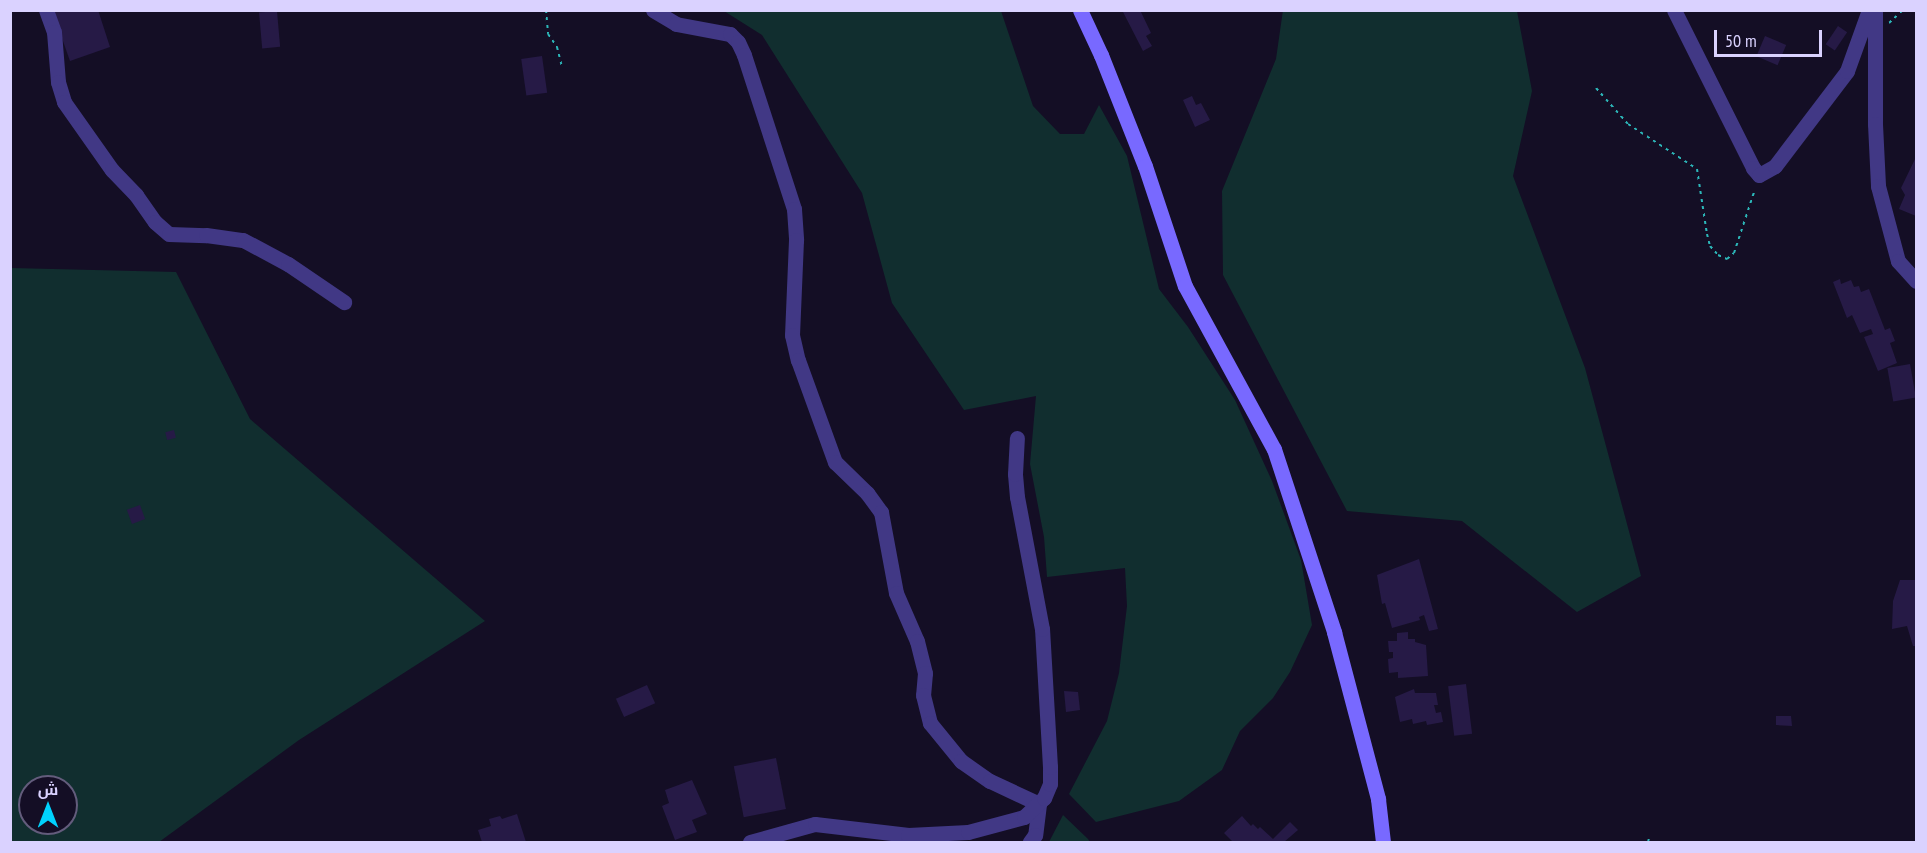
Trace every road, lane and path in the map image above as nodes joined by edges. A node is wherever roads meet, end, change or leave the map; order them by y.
1 (46, 10) edge
2 (546, 10) edge
3 (653, 10) edge
4 (1080, 10) edge
5 (1674, 10) edge
6 (1869, 10) edge
7 (1875, 10) edge
8 (562, 67) dead end
9 (1596, 88) dead end
10 (1760, 175) junction
11 (1917, 281) edge
12 (344, 302) dead end
13 (1017, 438) dead end
14 (1038, 804) junction
15 (1649, 838) dead end
16 (750, 843) edge
17 (1030, 843) edge
18 (1383, 843) edge
19 (1648, 843) edge

1 - 12 street
2 - 8 path
3 - 14 street
4 - 18 main road
5 - 10 street
6 - 10 street
7 - 11 street
9 - 10 path
13 - 14 street
14 - 16 street
14 - 17 street
15 - 19 path

